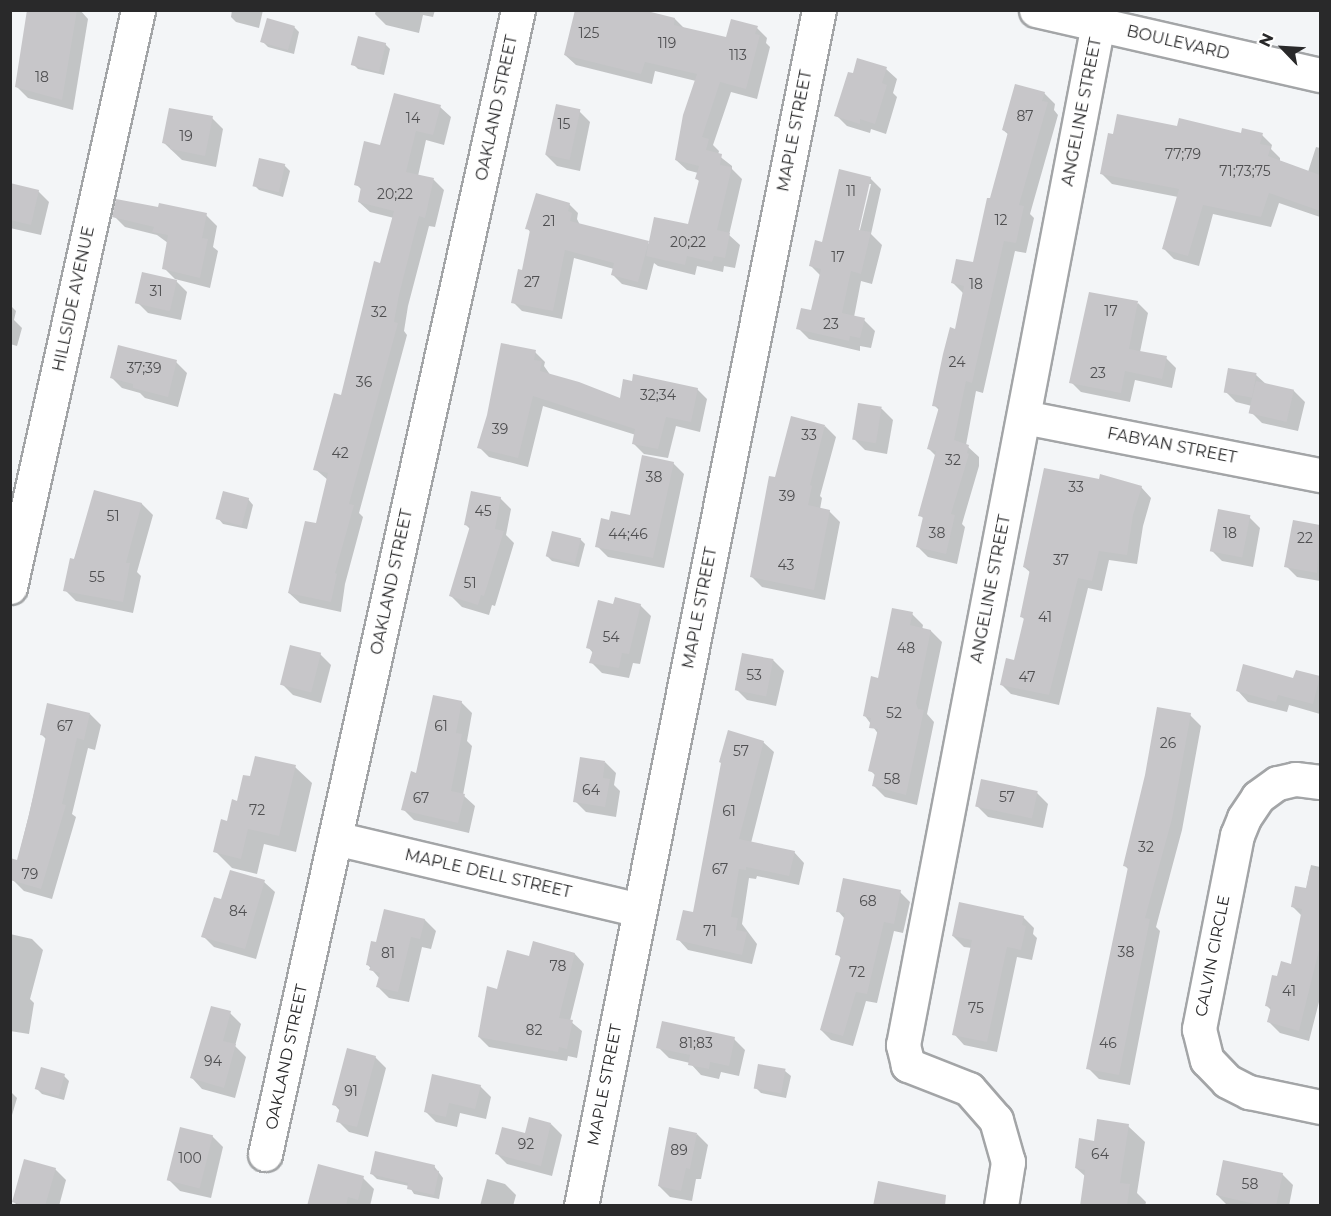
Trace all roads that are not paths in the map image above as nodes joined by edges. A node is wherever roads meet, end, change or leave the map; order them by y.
1 (138, 10) edge
2 (518, 10) edge
3 (819, 10) edge
4 (1036, 10) edge
5 (1118, 22) edge
6 (1320, 75) edge
7 (1024, 417) junction
8 (1320, 475) edge
9 (10, 587) edge
10 (1320, 782) edge
11 (335, 838) junction
12 (640, 910) junction
13 (1320, 1107) edge
14 (265, 1154) dead end
15 (581, 1206) edge
16 (1001, 1206) edge

1 - 9 street, HILLSIDE AVENUE
2 - 11 street, OAKLAND STREET
3 - 12 street, MAPLE STREET
4 - 5 street, BOULEVARD
5 - 6 street, BOULEVARD
5 - 7 street, ANGELINE STREET
7 - 8 street, FABYAN STREET
7 - 16 street, ANGELINE STREET
10 - 13 street, CALVIN CIRCLE
11 - 12 street, MAPLE DELL STREET
11 - 14 street, OAKLAND STREET
12 - 15 street, MAPLE STREET

